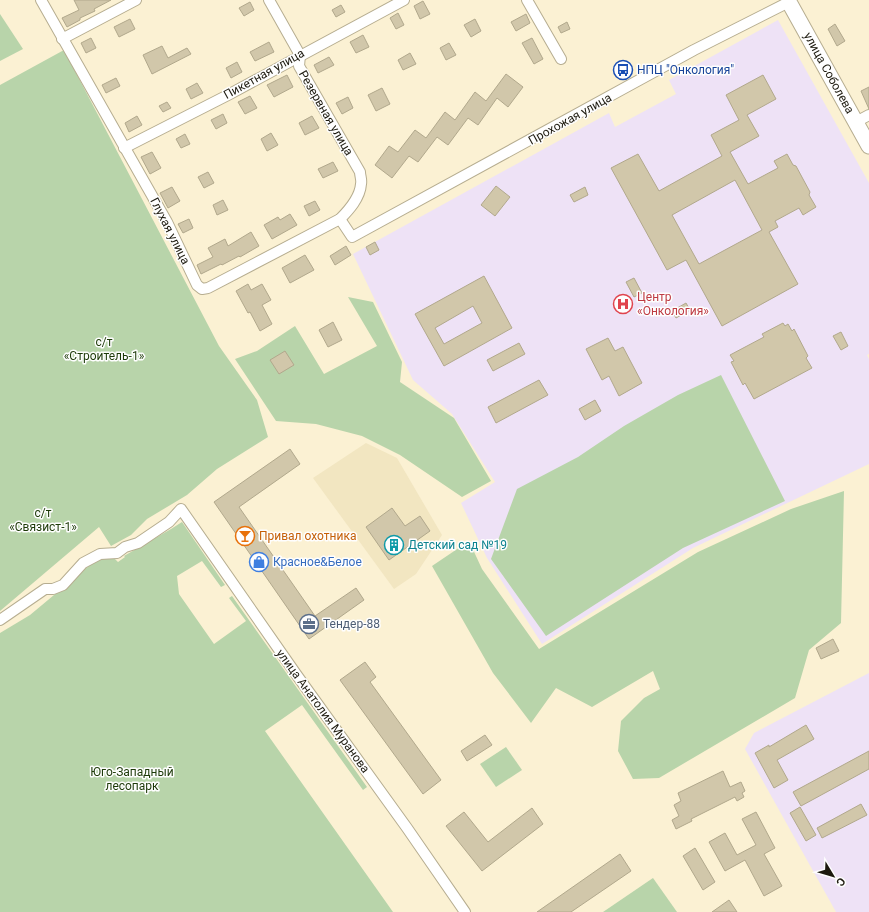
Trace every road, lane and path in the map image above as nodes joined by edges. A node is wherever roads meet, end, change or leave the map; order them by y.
1 (41, 0) edge
2 (136, 0) edge
3 (269, 0) edge
4 (404, 0) edge
5 (527, 0) edge
6 (788, 1) edge
7 (62, 39) junction
8 (300, 55) junction
9 (561, 59) dead end
10 (862, 118) edge
11 (869, 146) edge
12 (124, 148) junction
13 (362, 184) joint
14 (340, 219) junction
15 (0, 620) edge
16 (465, 912) edge

1 - 7 street, Глухая улица
2 - 7 street
3 - 8 street, Резервная улица
4 - 8 street, Пикетная улица
5 - 9 street
6 - 10 street, улица Соболева
6 - 14 street, Прохожая улица
7 - 12 street, Глухая улица
8 - 12 street, Пикетная улица
8 - 13 street, Резервная улица
10 - 11 street, улица Соболева
12 - 14 street, Глухая улица
13 - 14 street, Глухая улица
15 - 16 street, улица Анатолия Муранова

